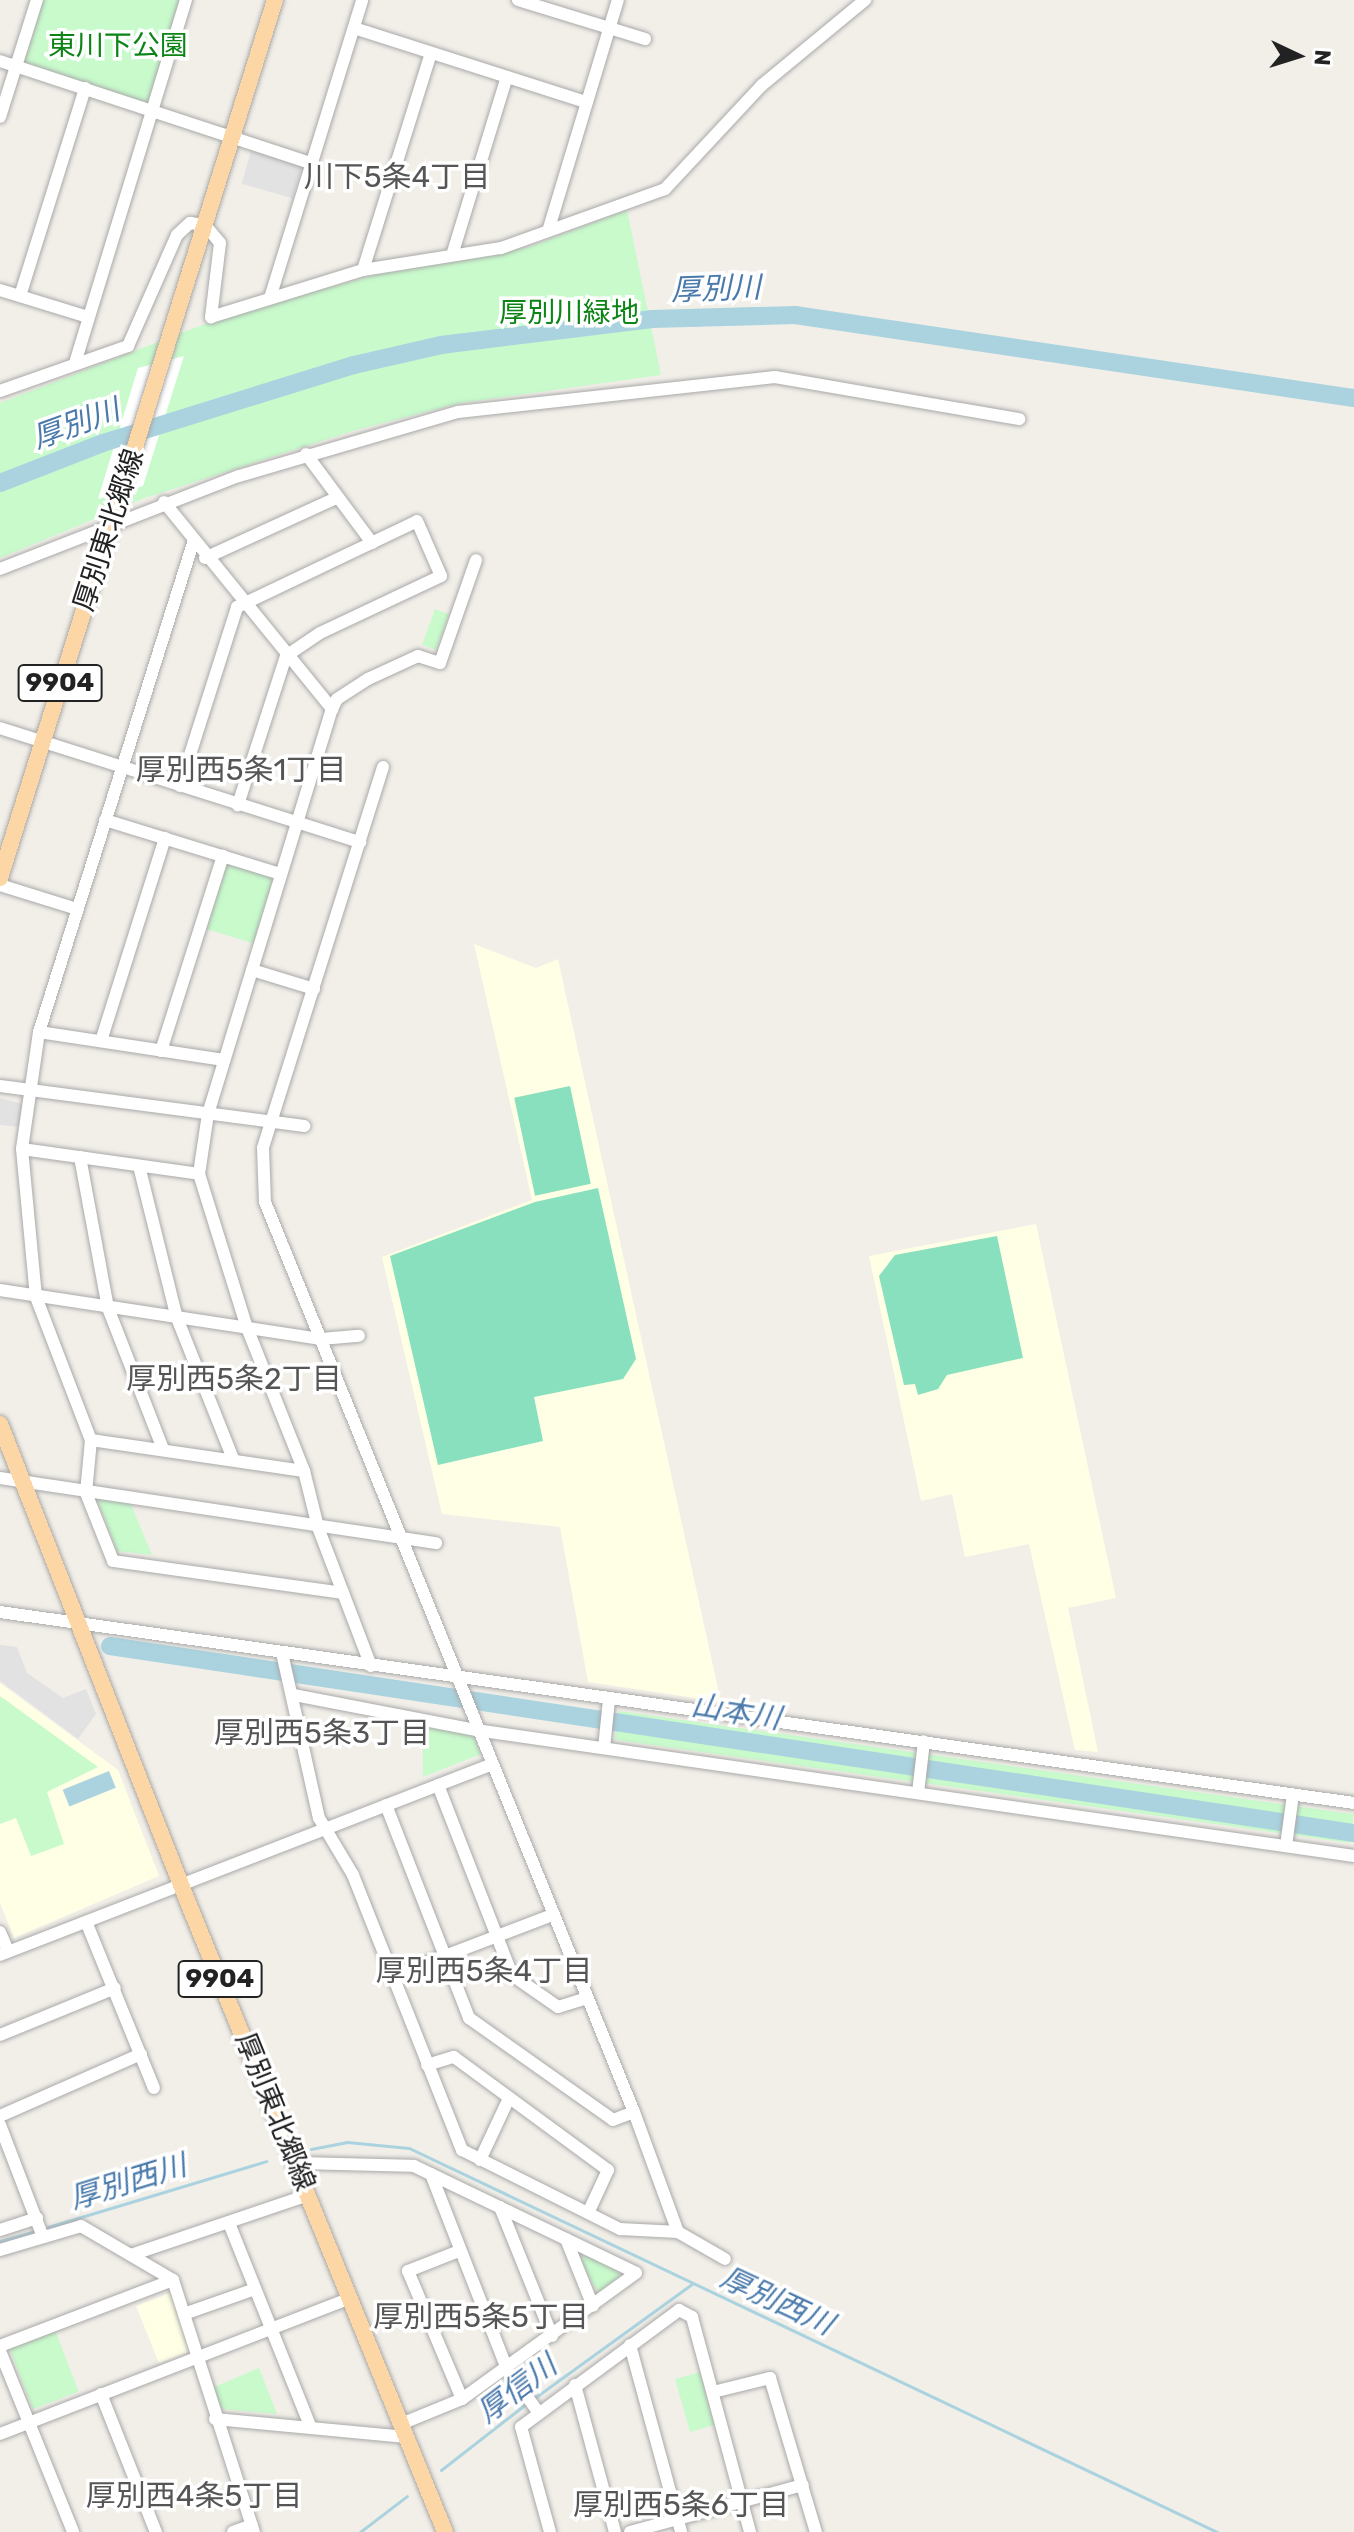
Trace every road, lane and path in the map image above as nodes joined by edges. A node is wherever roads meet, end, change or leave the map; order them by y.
1 (37, 0) edge
2 (186, 0) edge
3 (275, 0) edge
4 (362, 0) edge
5 (518, 0) edge
6 (618, 0) edge
7 (865, 0) edge
8 (354, 28) junction
9 (609, 28) junction
10 (645, 39) dead end
11 (431, 53) junction
12 (0, 61) edge
13 (16, 66) junction
14 (507, 77) junction
15 (85, 88) junction
16 (586, 102) junction
17 (152, 109) junction
18 (0, 117) edge
19 (234, 134) junction
20 (311, 163) junction
21 (205, 225) junction
22 (549, 228) junction
23 (453, 252) junction
24 (363, 270) junction
25 (0, 290) edge
26 (20, 296) junction
27 (270, 298) junction
28 (88, 317) junction
29 (75, 363) junction
30 (0, 391) edge
31 (1019, 419) dead end
32 (306, 454) junction
33 (338, 497) junction
34 (164, 502) junction
35 (111, 524) junction
36 (193, 543) junction
37 (372, 543) junction
38 (205, 558) junction
39 (476, 560) dead end
40 (0, 569) edge
41 (441, 576) junction
42 (466, 587) junction
43 (243, 604) junction
44 (286, 656) junction
45 (332, 709) junction
46 (0, 728) edge
47 (42, 742) junction
48 (121, 767) junction
49 (383, 767) dead end
50 (180, 786) junction
51 (238, 805) junction
52 (105, 820) junction
53 (296, 823) junction
54 (165, 838) junction
55 (360, 842) junction
56 (223, 856) junction
57 (281, 874) junction
58 (0, 878) edge
59 (0, 885) edge
60 (77, 909) junction
61 (252, 970) junction
62 (314, 989) junction
63 (39, 1032) junction
64 (101, 1041) junction
65 (161, 1051) junction
66 (224, 1060) junction
67 (0, 1086) edge
68 (30, 1091) junction
69 (208, 1114) junction
70 (272, 1123) junction
71 (304, 1126) dead end
72 (22, 1149) junction
73 (80, 1157) junction
74 (139, 1166) junction
75 (199, 1174) junction
76 (0, 1290) edge
77 (36, 1297) junction
78 (108, 1308) junction
79 (177, 1318) junction
80 (247, 1328) junction
81 (359, 1336) dead end
82 (321, 1339) junction
83 (0, 1424) edge
84 (91, 1440) junction
85 (163, 1449) junction
86 (233, 1459) junction
87 (304, 1471) junction
88 (0, 1478) edge
89 (21, 1481) junction
90 (86, 1493) junction
91 (318, 1527) junction
92 (401, 1538) junction
93 (436, 1543) dead end
94 (343, 1593) junction
95 (0, 1612) edge
96 (80, 1622) junction
97 (285, 1658) junction
98 (371, 1666) junction
99 (457, 1678) junction
100 (293, 1689) junction
101 (609, 1700) junction
102 (475, 1726) junction
103 (924, 1741) junction
104 (605, 1743) junction
105 (490, 1765) junction
106 (438, 1785) junction
107 (918, 1790) junction
108 (1293, 1794) junction
109 (1354, 1803) edge
110 (386, 1805) junction
111 (325, 1829) junction
112 (1287, 1842) junction
113 (1354, 1856) edge
114 (180, 1883) junction
115 (552, 1915) junction
116 (87, 1924) junction
117 (0, 1932) edge
118 (497, 1934) junction
119 (4, 1953) edge
120 (445, 1955) junction
121 (390, 1977) junction
122 (115, 1988) junction
123 (585, 1999) junction
124 (0, 2035) edge
125 (141, 2054) junction
126 (427, 2065) junction
127 (154, 2088) dead end
128 (509, 2098) junction
129 (634, 2112) junction
130 (0, 2116) edge
131 (0, 2125) edge
132 (480, 2160) junction
133 (295, 2163) junction
134 (431, 2174) junction
135 (308, 2195) junction
136 (500, 2207) junction
137 (588, 2213) junction
138 (37, 2218) junction
139 (229, 2223) junction
140 (0, 2230) edge
141 (678, 2232) junction
142 (43, 2237) junction
143 (566, 2239) junction
144 (0, 2250) edge
145 (459, 2251) junction
146 (131, 2255) junction
147 (725, 2259) dead end
148 (173, 2280) junction
149 (255, 2289) junction
150 (351, 2298) junction
151 (593, 2306) junction
152 (184, 2314) junction
153 (271, 2327) junction
154 (552, 2336) junction
155 (630, 2345) junction
156 (0, 2348) edge
157 (197, 2355) junction
158 (507, 2369) junction
159 (575, 2385) junction
160 (713, 2392) junction
161 (101, 2394) junction
162 (462, 2399) junction
163 (536, 2409) junction
164 (215, 2419) junction
165 (30, 2422) junction
166 (310, 2426) junction
167 (404, 2430) junction
168 (0, 2434) edge
169 (803, 2485) junction
170 (742, 2501) junction
171 (680, 2526) edge
172 (253, 2528) edge
173 (73, 2532) edge
174 (156, 2532) edge
175 (233, 2532) edge
176 (445, 2532) edge
177 (550, 2532) edge
178 (615, 2532) edge
179 (630, 2532) edge
180 (750, 2532) edge
181 (816, 2532) edge

1 - 13 street
2 - 17 street
3 - 19 main road, 厚別東北郷線 / 9904
4 - 8 street
5 - 9 street
6 - 9 street
7 - 22 street
8 - 11 street
8 - 20 street
9 - 10 street
9 - 16 street
11 - 14 street
11 - 24 street
12 - 13 street
13 - 15 street
13 - 18 street
14 - 16 street
14 - 23 street
15 - 17 street
15 - 26 street
16 - 22 street
17 - 19 street
17 - 28 street
19 - 20 street
19 - 21 main road, 厚別東北郷線 / 9904
20 - 27 street
21 - 27 street
21 - 29 street
21 - 35 main road, 厚別東北郷線 / 9904
22 - 23 street
23 - 24 street
24 - 27 street
25 - 26 street
26 - 28 street
28 - 29 street
29 - 30 street
31 - 32 street
32 - 33 street
32 - 34 street
33 - 37 street
33 - 38 street
34 - 35 street
34 - 36 street
35 - 40 street
35 - 47 main road, 厚別東北郷線 / 9904
36 - 38 street
36 - 48 street
37 - 41 street
37 - 43 street
38 - 43 street
39 - 42 street
41 - 42 street
41 - 44 street
42 - 45 street
43 - 44 street
43 - 50 street
44 - 45 street
44 - 51 street
45 - 53 street
46 - 47 street
47 - 48 street
47 - 58 main road, 厚別東北郷線 / 9904
48 - 50 street
48 - 52 street
49 - 55 street
50 - 51 street
51 - 53 street
52 - 54 street
52 - 60 street
53 - 55 street
53 - 57 street
54 - 56 street
54 - 64 street
55 - 62 street
56 - 57 street
56 - 65 street
57 - 61 street
59 - 60 street
60 - 63 street
61 - 62 street
61 - 66 street
62 - 70 street
63 - 64 street
63 - 68 street
64 - 65 street
65 - 66 street
66 - 69 street
67 - 68 street
68 - 69 street
68 - 72 street
69 - 70 street
69 - 75 street
70 - 71 street
70 - 82 street
72 - 73 street
72 - 77 street
73 - 74 street
73 - 78 street
74 - 75 street
74 - 79 street
75 - 80 street
76 - 77 street
77 - 78 street
77 - 84 street
78 - 79 street
78 - 85 street
79 - 80 street
79 - 86 street
80 - 82 street
80 - 87 street
81 - 82 street
82 - 92 street
83 - 89 main road, 厚別東北郷線 / 9904
84 - 85 street
84 - 90 street
85 - 86 street
86 - 87 street
87 - 91 street
88 - 89 street
89 - 90 street
89 - 96 main road, 厚別東北郷線 / 9904
90 - 91 street
90 - 94 street
91 - 92 street
91 - 94 street
92 - 93 street
92 - 99 street
94 - 98 street
95 - 96 street
96 - 97 street
96 - 114 main road, 厚別東北郷線 / 9904
97 - 98 street
97 - 100 street
98 - 99 street
99 - 101 street
99 - 102 street
100 - 102 street
100 - 111 street
101 - 103 street
101 - 104 street
102 - 104 street
102 - 105 street
103 - 107 street
103 - 108 street
104 - 107 street
105 - 106 street
105 - 115 street
106 - 110 street
106 - 118 street
107 - 112 street
108 - 109 street
108 - 112 street
110 - 111 street
110 - 120 street
111 - 114 street
111 - 121 street
112 - 113 street
114 - 116 street
114 - 133 main road, 厚別東北郷線 / 9904
115 - 118 street
115 - 123 street
116 - 119 street
116 - 122 street
117 - 119 street
118 - 120 street
118 - 123 street
120 - 121 street
120 - 129 street
121 - 126 street
122 - 124 street
122 - 125 street
123 - 129 street
125 - 127 street
125 - 130 street
126 - 128 street
126 - 132 street
128 - 132 street
128 - 137 street
129 - 141 street
131 - 138 street
132 - 137 street
133 - 134 street
133 - 135 main road, 厚別東北郷線 / 9904
134 - 136 street
134 - 145 street
135 - 139 street
135 - 150 main road, 厚別東北郷線 / 9904
136 - 143 street
136 - 154 street
137 - 141 street
138 - 140 street
138 - 142 street
139 - 146 street
139 - 149 street
141 - 147 street
142 - 144 street
142 - 146 street
143 - 151 street
143 - 151 street
145 - 158 street
145 - 162 street
146 - 148 street
148 - 152 street
148 - 156 street
149 - 152 street
149 - 153 street
150 - 153 street
150 - 167 main road, 厚別東北郷線 / 9904
151 - 154 street
152 - 157 street
153 - 157 street
153 - 166 street
154 - 158 street
155 - 159 street
155 - 160 street
155 - 171 street
156 - 165 street
157 - 161 street
157 - 164 street
158 - 162 street
158 - 163 street
159 - 163 street
159 - 178 street
160 - 169 street
160 - 170 street
161 - 165 street
161 - 174 street
162 - 167 street
163 - 177 street
164 - 166 street
164 - 172 street
165 - 168 street
165 - 173 street
166 - 167 street
167 - 176 main road, 厚別東北郷線 / 9904
169 - 170 street
169 - 181 street
170 - 171 street
170 - 180 street
171 - 179 street
172 - 175 street

